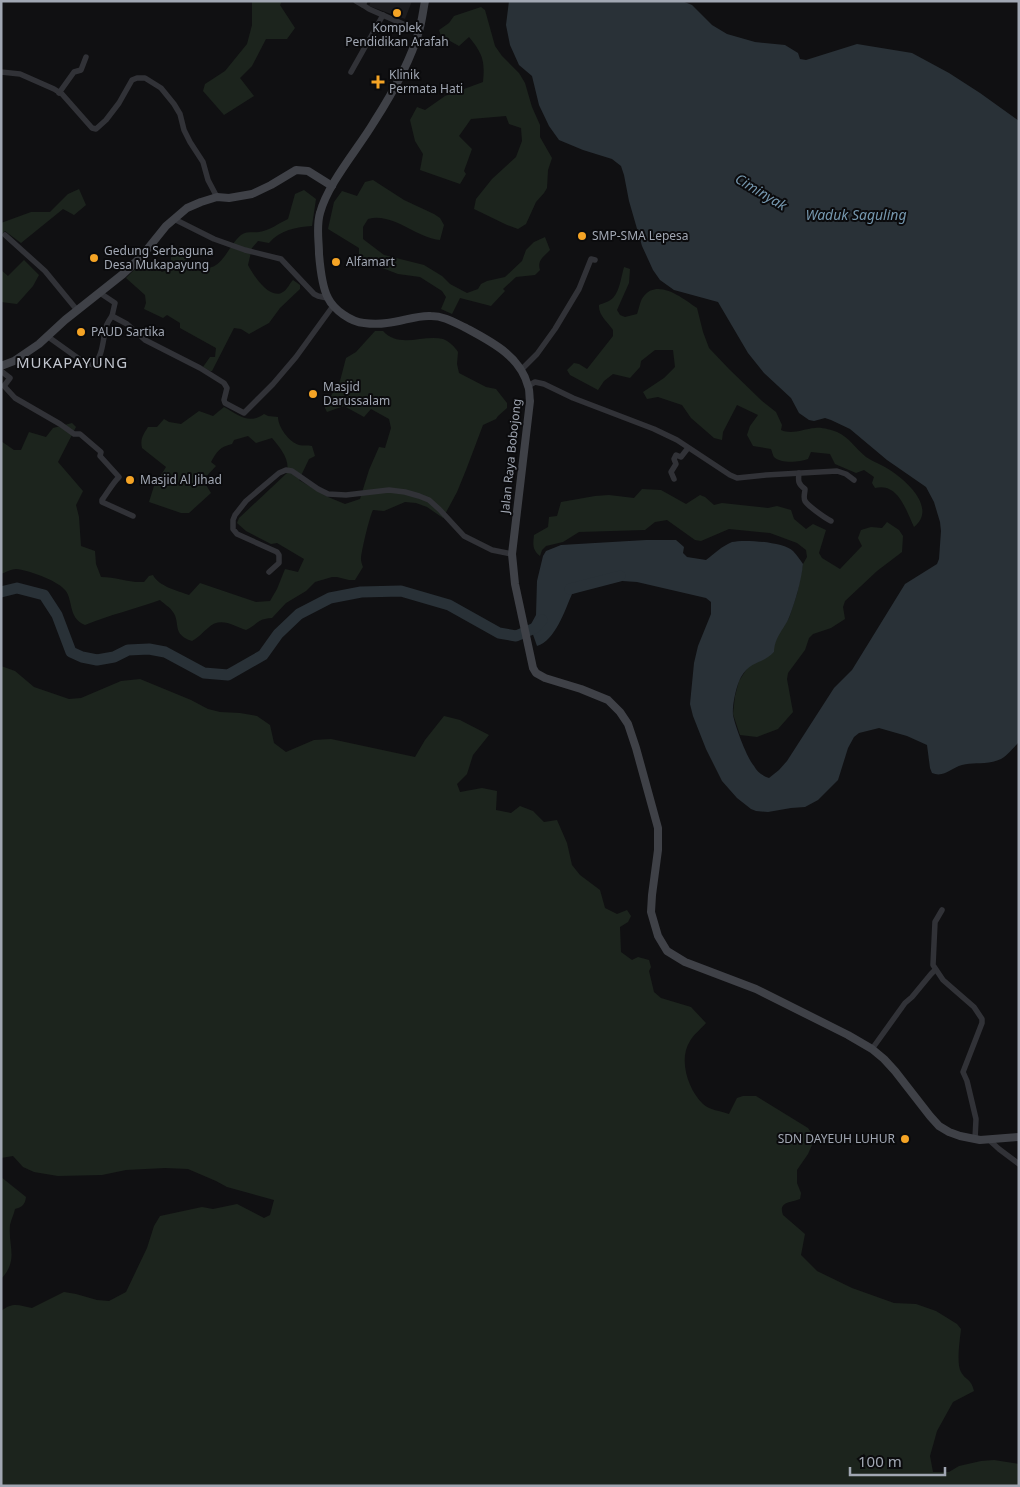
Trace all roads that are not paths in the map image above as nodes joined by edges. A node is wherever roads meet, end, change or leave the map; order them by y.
1 (356, 1) edge
2 (425, 1) edge
3 (364, 3) edge
4 (383, 15) junction
5 (419, 31) junction
6 (86, 57) dead end
7 (1, 72) edge
8 (351, 72) dead end
9 (60, 93) junction
10 (332, 186) junction
11 (216, 197) junction
12 (174, 219) junction
13 (5, 235) dead end
14 (595, 260) dead end
15 (100, 293) junction
16 (327, 298) junction
17 (333, 306) junction
18 (77, 310) junction
19 (112, 316) junction
20 (47, 336) junction
21 (1, 366) edge
22 (521, 370) junction
23 (1, 371) edge
24 (528, 386) junction
25 (688, 448) junction
26 (799, 474) junction
27 (674, 479) dead end
28 (854, 480) dead end
29 (133, 516) dead end
30 (832, 521) dead end
31 (512, 554) junction
32 (269, 572) dead end
33 (942, 910) dead end
34 (935, 970) junction
35 (872, 1049) junction
36 (1019, 1137) edge
37 (976, 1139) junction
38 (988, 1139) junction
39 (1019, 1164) edge

1 - 3 street
2 - 5 main road, Jalan Raya Bobojong
3 - 4 street
4 - 5 street
4 - 8 street
5 - 10 main road, Jalan Raya Bobojong
6 - 9 street
7 - 9 street
9 - 11 street
10 - 11 main road
10 - 16 main road, Jalan Raya Bobojong
11 - 12 main road
12 - 15 main road
12 - 16 street
13 - 18 street
14 - 22 street
15 - 18 main road
15 - 19 street
16 - 17 main road, Jalan Raya Bobojong
17 - 19 street
17 - 22 main road, Jalan Raya Bobojong
18 - 20 main road
19 - 20 street
20 - 21 main road
22 - 24 main road, Jalan Raya Bobojong
23 - 29 street
24 - 25 street
24 - 31 main road, Jalan Raya Bobojong
25 - 26 street
25 - 27 street
26 - 28 street
26 - 30 street
31 - 32 street
31 - 35 main road, Jalan Raya Bobojong
33 - 34 street
34 - 35 street
34 - 37 street
35 - 37 main road
36 - 38 main road
37 - 38 main road
38 - 39 street

